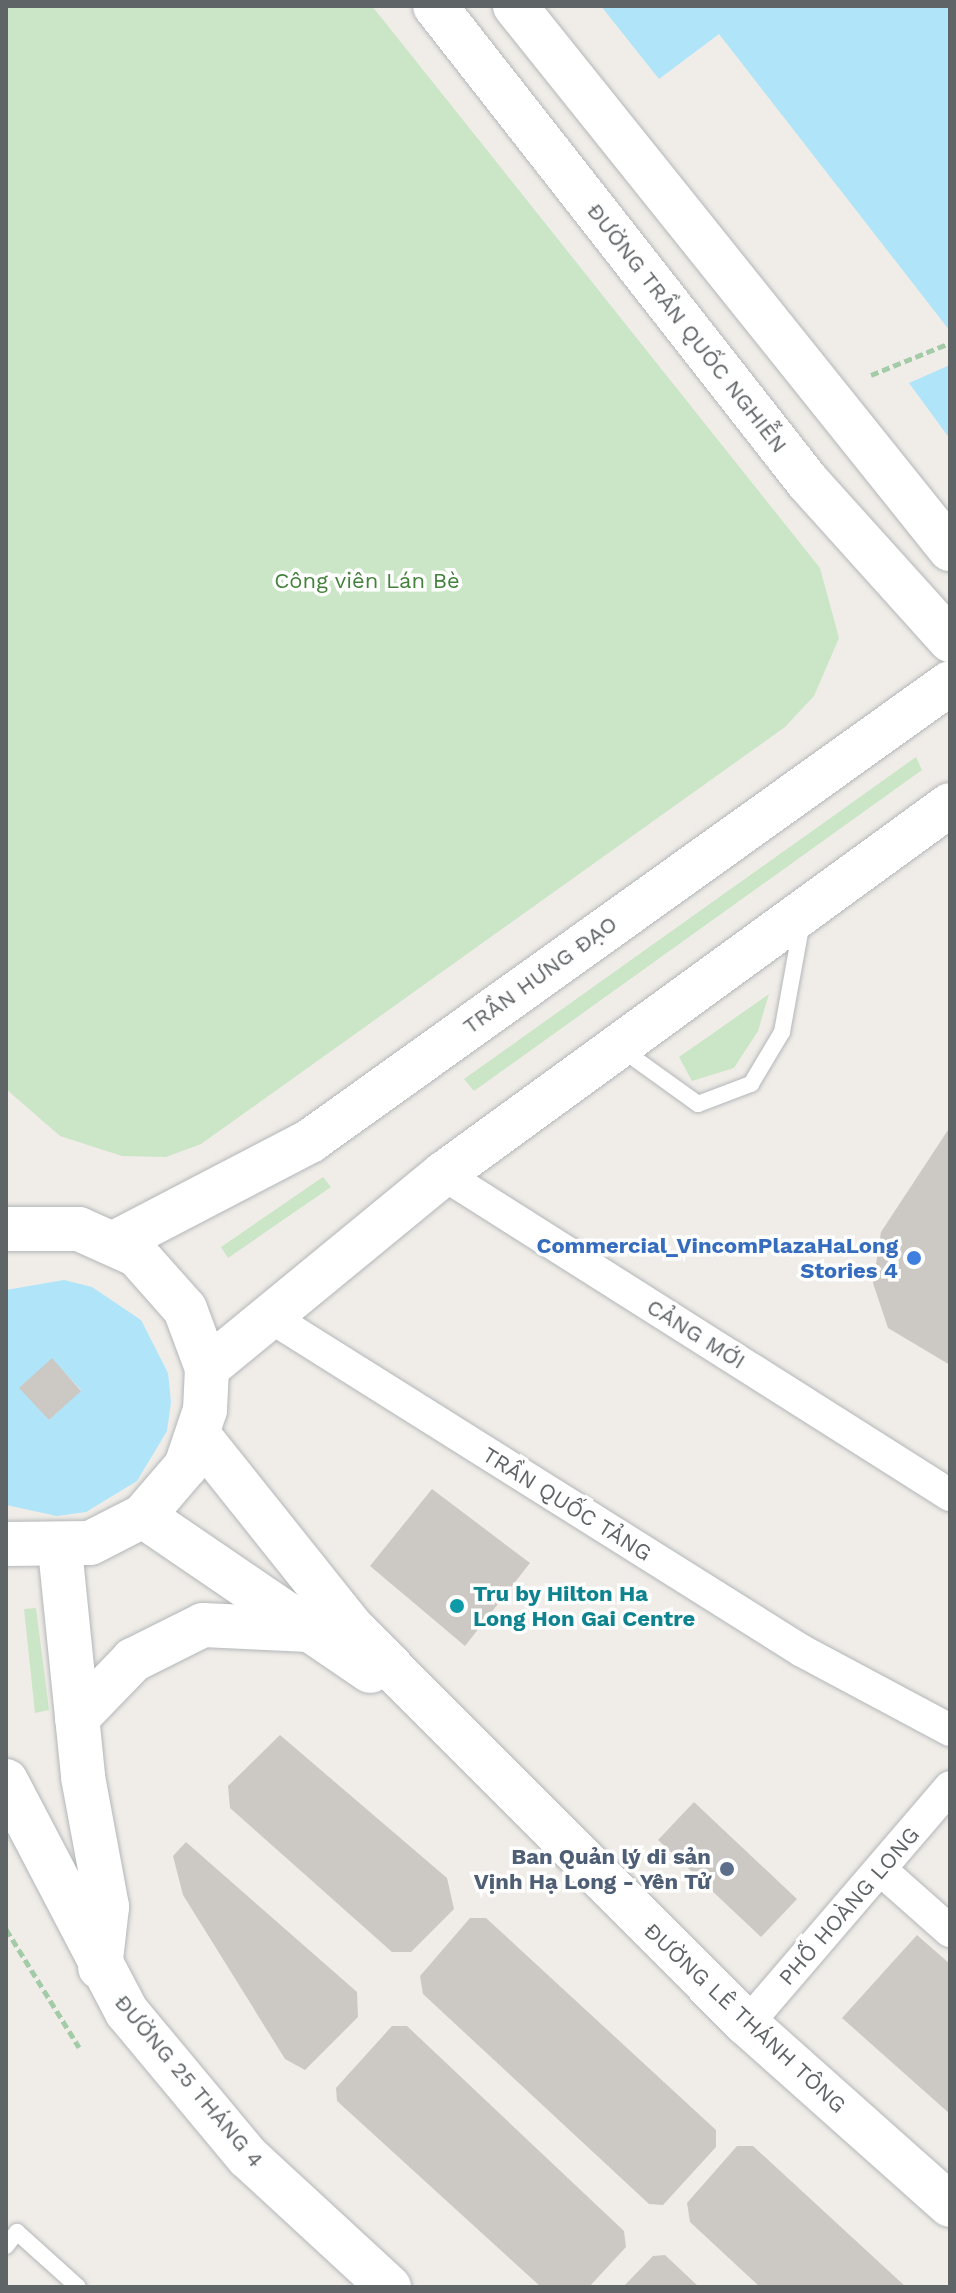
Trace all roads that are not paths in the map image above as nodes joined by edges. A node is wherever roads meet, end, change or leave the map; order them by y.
1 (435, 6) edge
2 (515, 6) edge
3 (950, 549) edge
4 (950, 640) edge
5 (950, 683) edge
6 (950, 805) edge
7 (804, 913) junction
8 (616, 1044) junction
9 (443, 1174) junction
10 (6, 1229) edge
11 (116, 1242) junction
12 (272, 1318) junction
13 (207, 1368) junction
14 (199, 1436) junction
15 (950, 1495) edge
16 (143, 1516) junction
17 (6, 1544) edge
18 (60, 1549) junction
19 (309, 1630) junction
20 (77, 1718) junction
21 (446, 1719) junction
22 (950, 1730) edge
23 (6, 1782) edge
24 (950, 1787) edge
25 (881, 1870) junction
26 (950, 1931) edge
27 (100, 1968) junction
28 (747, 2024) junction
29 (950, 2205) edge
30 (6, 2246) edge
31 (78, 2287) edge
32 (389, 2287) edge

1 - 4 main road, ĐƯỜNG TRẦN QUỐC NGHIỄN
2 - 3 main road
5 - 11 main road, TRẦN HƯNG ĐẠO
6 - 7 main road
7 - 8 main road
7 - 8 lane
8 - 9 main road
9 - 12 main road
9 - 15 street, CẢNG MỚI
10 - 11 main road
11 - 13 main road
12 - 13 main road
12 - 22 street, TRẦN QUỐC TẢNG
13 - 14 main road
14 - 16 main road
14 - 21 main road, ĐƯỜNG LÊ THÁNH TÔNG
16 - 18 main road
16 - 19 main road, ĐƯỜNG LÊ THÁNH TÔNG
17 - 18 main road
18 - 20 main road
19 - 20 main road
19 - 21 main road, ĐƯỜNG LÊ THÁNH TÔNG
20 - 27 main road
21 - 28 main road, ĐƯỜNG LÊ THÁNH TÔNG
23 - 27 main road, ĐƯỜNG 25 THÁNG 4
24 - 25 street, PHỐ HOÀNG LONG
25 - 26 street
25 - 28 street, PHỐ HOÀNG LONG
27 - 32 main road, ĐƯỜNG 25 THÁNG 4
28 - 29 main road, ĐƯỜNG LÊ THÁNH TÔNG
30 - 31 lane

